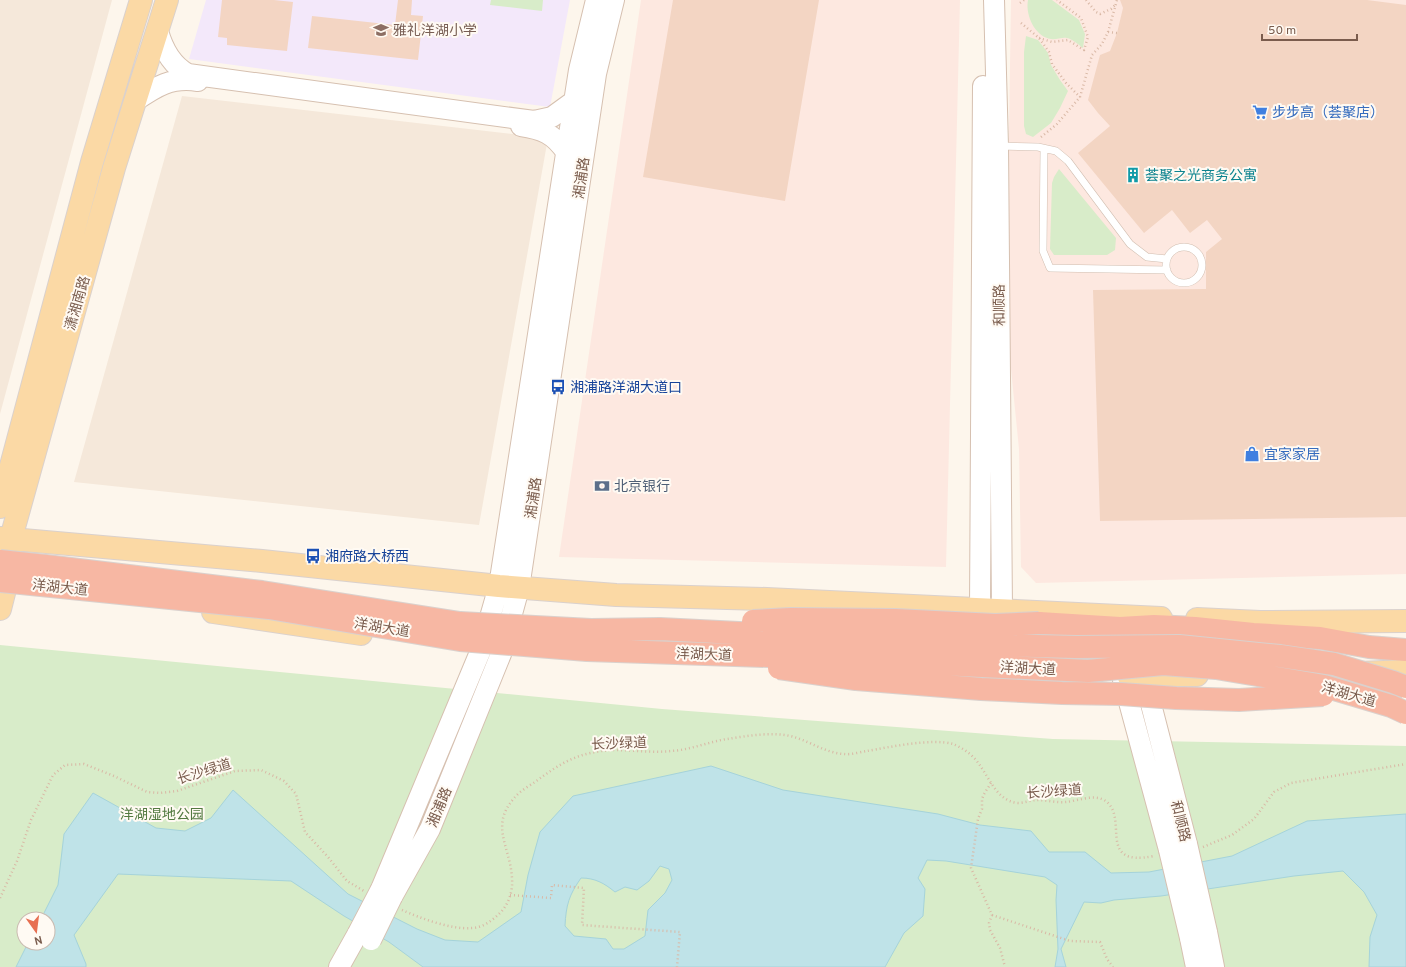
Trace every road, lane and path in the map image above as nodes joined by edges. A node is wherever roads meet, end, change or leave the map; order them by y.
1 (141, 0) edge
2 (167, 0) edge
3 (596, 0) edge
4 (614, 0) edge
5 (983, 0) edge
6 (994, 0) edge
7 (1024, 0) edge
8 (1057, 0) edge
9 (1086, 0) edge
10 (1117, 0) edge
11 (1020, 3) dead end
12 (1116, 4) junction
13 (1021, 23) dead end
14 (158, 31) junction
15 (1108, 32) junction
16 (1117, 33) dead end
17 (1040, 38) junction
18 (1080, 97) junction
19 (136, 101) junction
20 (574, 101) junction
21 (1038, 139) dead end
22 (998, 146) junction
23 (1044, 149) junction
24 (566, 152) junction
25 (1167, 259) junction
26 (1167, 270) junction
27 (0, 507) edge
28 (6, 538) edge
29 (2, 576) edge
30 (509, 587) junction
31 (0, 609) edge
32 (980, 609) junction
33 (1002, 610) junction
34 (1406, 621) edge
35 (660, 629) junction
36 (1406, 634) edge
37 (1320, 638) junction
38 (1406, 650) edge
39 (480, 652) junction
40 (647, 653) junction
41 (502, 654) junction
42 (1406, 671) edge
43 (1144, 675) junction
44 (1122, 678) junction
45 (1406, 689) edge
46 (1406, 713) edge
47 (1406, 764) edge
48 (991, 783) junction
49 (1179, 849) junction
50 (510, 895) junction
51 (385, 897) junction
52 (0, 898) edge
53 (992, 915) junction
54 (1198, 935) junction
55 (364, 937) junction
56 (340, 967) edge
57 (355, 967) edge
58 (677, 967) edge
59 (1005, 967) edge
60 (1112, 967) edge
61 (1196, 967) edge
62 (1214, 967) edge

1 - 27 main road, 潇湘南路
2 - 14 main road, 潇湘南路
3 - 20 main road, 湘浦路
4 - 30 main road, 湘浦路
5 - 32 main road, 和顺路
6 - 22 main road, 和顺路
7 - 11 path
8 - 17 path
9 - 12 path
10 - 12 path
12 - 15 path
13 - 17 path
14 - 19 main road, 潇湘南路
14 - 20 main road
15 - 16 path
15 - 18 path
17 - 18 path
18 - 21 path
19 - 24 main road
19 - 28 main road, 潇湘南路
20 - 24 main road, 湘浦路
22 - 23 lane
22 - 33 main road, 和顺路
23 - 25 lane
23 - 26 lane
24 - 30 main road, 湘浦路
25 - 26 lane
25 - 26 lane
28 - 29 main road, 潇湘南路
28 - 30 main road
29 - 31 main road, 潇湘南路
29 - 35 highway, 洋湖大道, bridge
29 - 39 main road
29 - 40 highway, 洋湖大道, bridge
30 - 32 main road
30 - 39 main road, 湘浦路
30 - 41 main road, 湘浦路
32 - 33 main road
33 - 34 main road
35 - 37 highway, bridge
35 - 45 highway, 洋湖大道, bridge
36 - 37 highway
37 - 38 highway
39 - 41 main road
39 - 51 main road, 湘浦路
40 - 45 highway, bridge
40 - 46 highway, 洋湖大道, bridge
41 - 44 main road
41 - 51 main road, 湘浦路
42 - 43 main road
43 - 44 main road
43 - 49 main road, 和顺路
44 - 49 main road, 和顺路
47 - 49 path, 长沙绿道
48 - 49 path, 长沙绿道
48 - 50 path, 长沙绿道
48 - 53 path
49 - 54 main road, 和顺路, bridge
50 - 51 path, 长沙绿道
50 - 58 path
51 - 52 path, 长沙绿道
51 - 55 main road, 湘浦路, bridge
53 - 59 path
53 - 60 path
54 - 61 main road, 和顺路
54 - 62 main road, 和顺路
55 - 56 main road, 湘浦路
55 - 57 main road, 湘浦路

